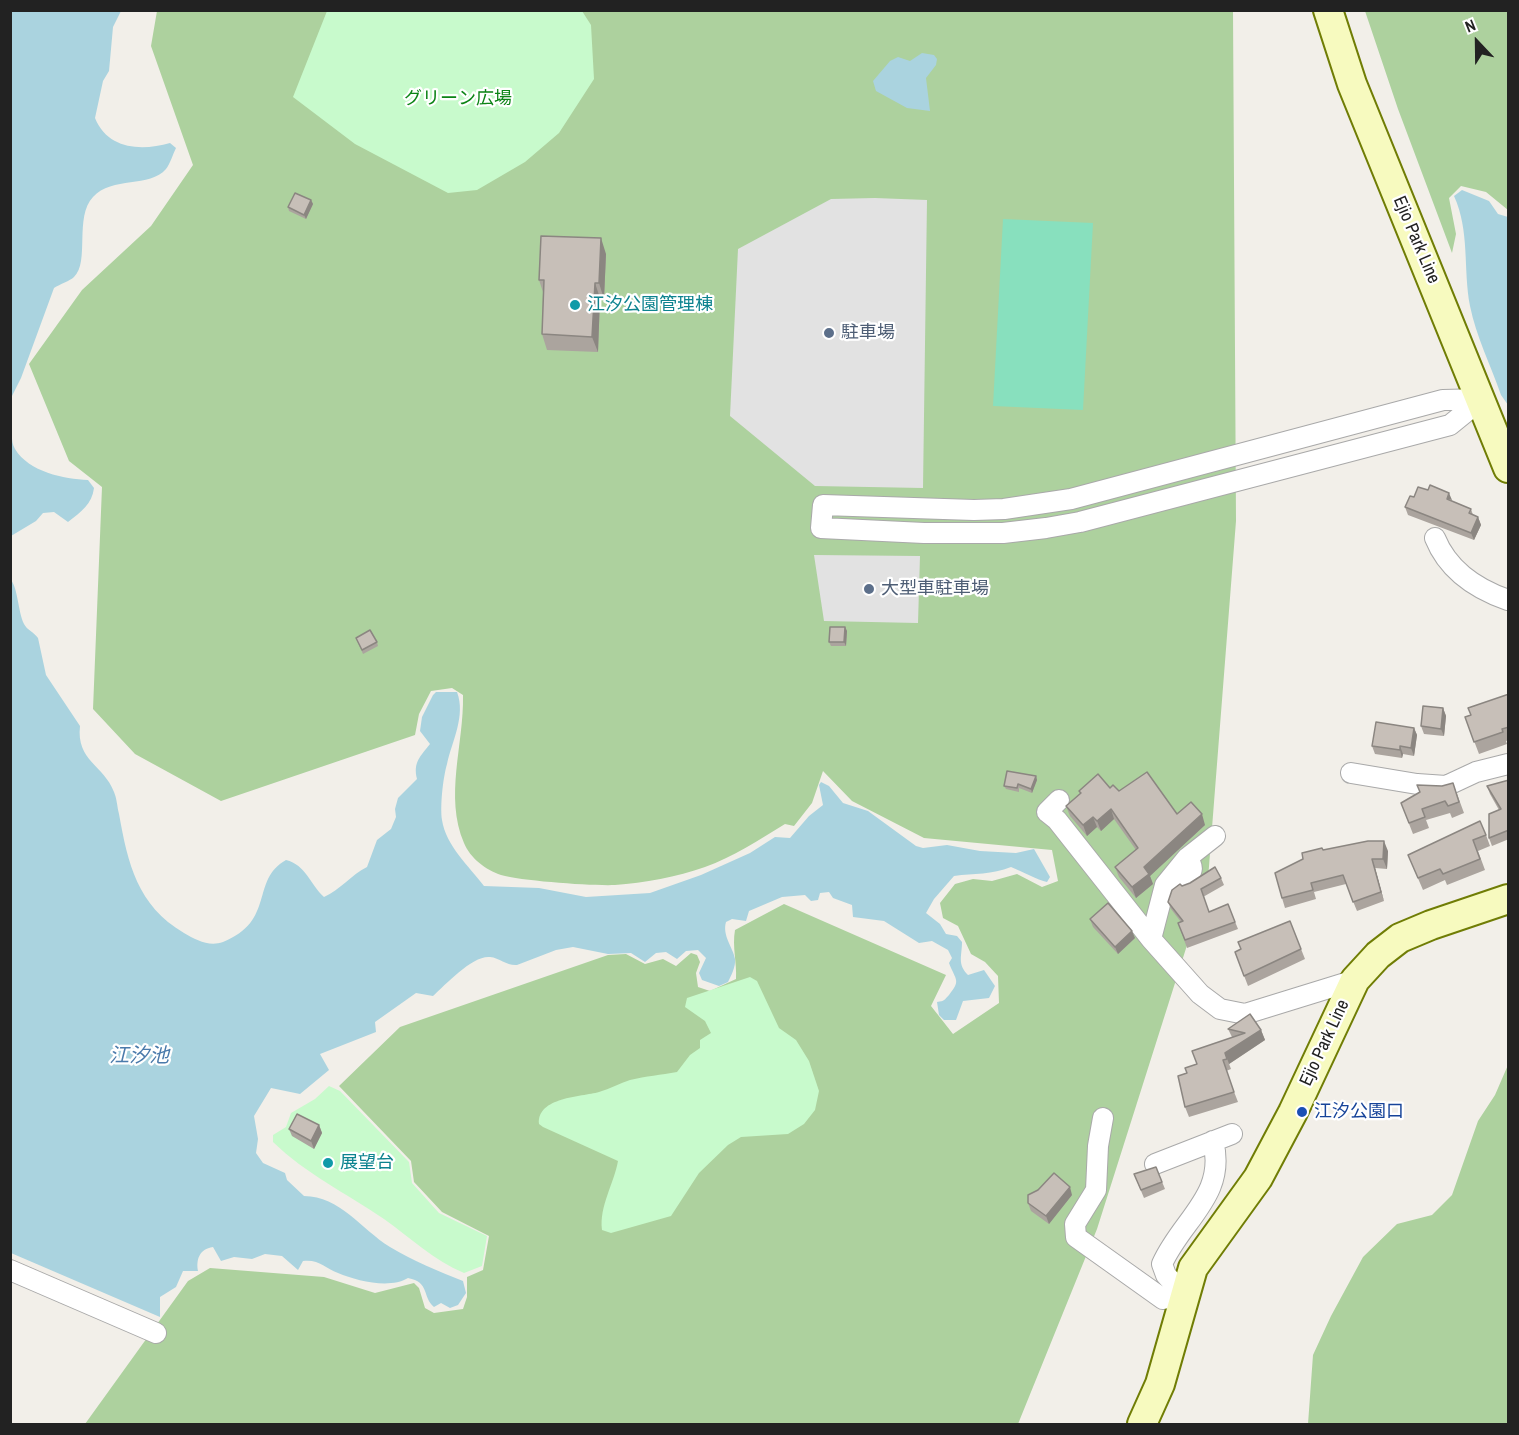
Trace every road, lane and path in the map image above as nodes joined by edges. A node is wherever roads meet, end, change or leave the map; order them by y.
1 (1328, 10) edge
2 (1482, 399) junction
3 (1502, 436) edge
4 (1509, 468) edge
5 (1435, 537) dead end
6 (1509, 600) edge
7 (1509, 764) edge
8 (1351, 773) dead end
9 (1398, 782) junction
10 (1059, 800) dead end
11 (1402, 803) edge
12 (1215, 836) dead end
13 (1187, 858) junction
14 (1187, 880) dead end
15 (1509, 899) edge
16 (1151, 939) junction
17 (1355, 980) junction
18 (1103, 1118) dead end
19 (1155, 1164) dead end
20 (10, 1270) edge
21 (1184, 1295) junction
22 (156, 1333) dead end
23 (1142, 1425) edge

1 - 2 main road, Ejio Park Line
2 - 2 street
2 - 3 main road, Ejio Park Line
3 - 4 main road, Ejio Park Line
5 - 6 street
7 - 9 street
8 - 9 street
9 - 11 street
10 - 16 street
12 - 13 street
13 - 14 street
13 - 16 street
15 - 17 main road, Ejio Park Line
16 - 17 street
17 - 21 main road, Ejio Park Line
18 - 21 street
19 - 21 street
20 - 22 street
21 - 23 main road, Ejio Park Line

